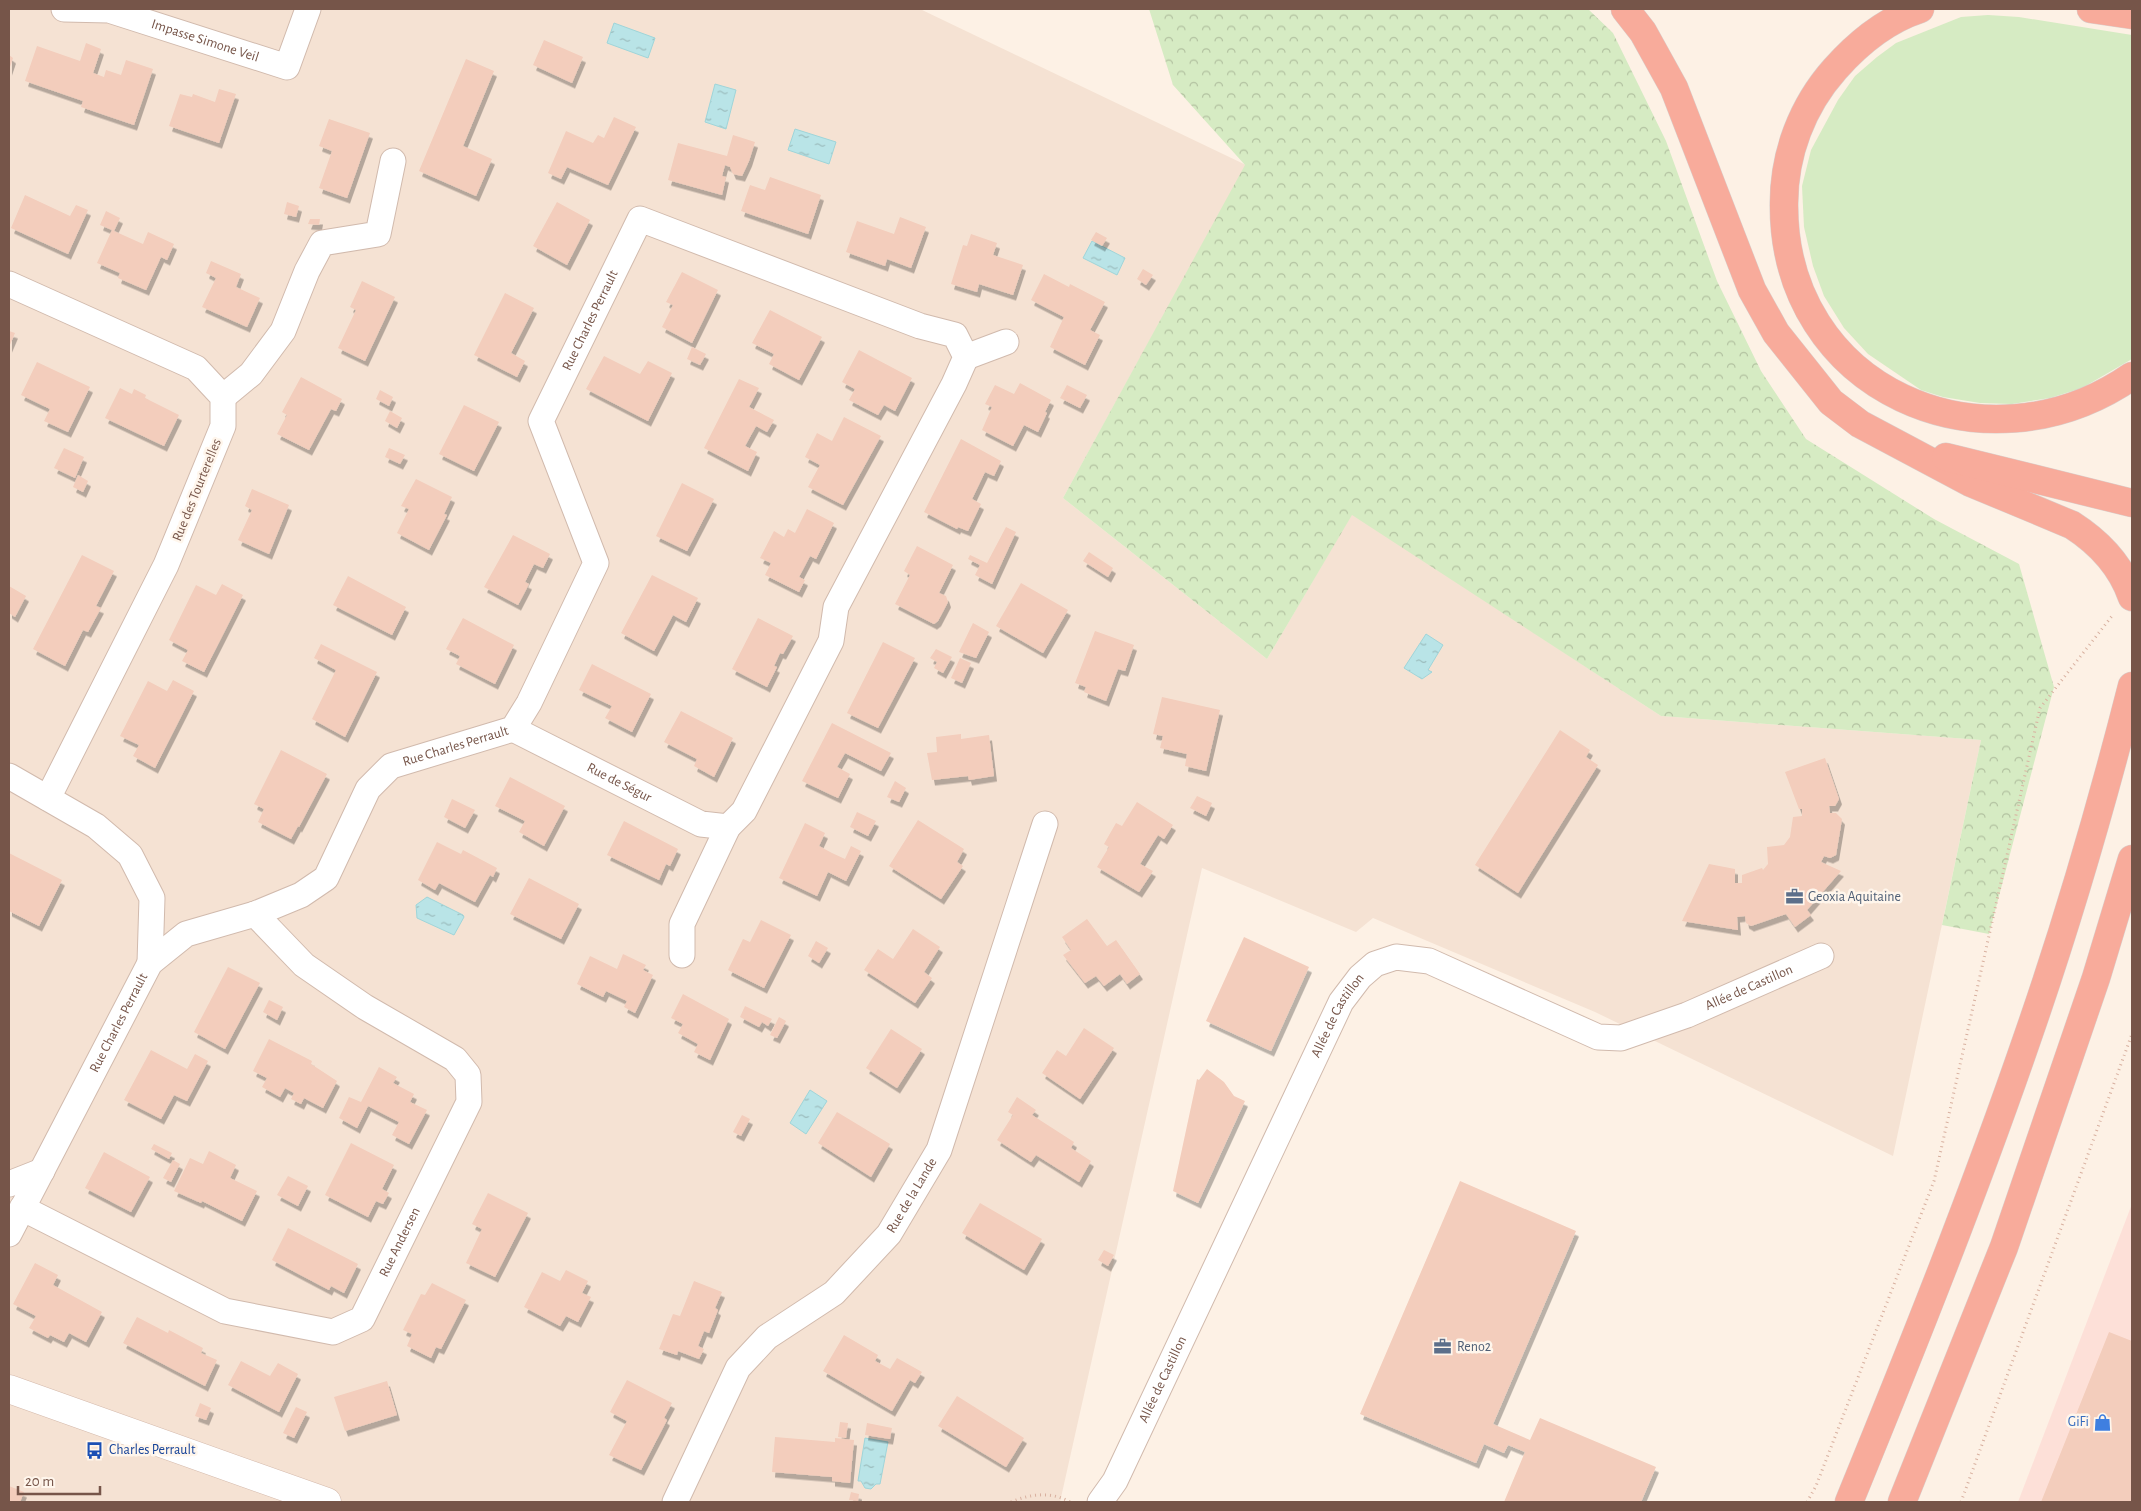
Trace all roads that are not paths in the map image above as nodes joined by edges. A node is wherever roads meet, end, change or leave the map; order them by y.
1 (64, 9) edge
2 (308, 9) edge
3 (1625, 9) edge
4 (1920, 9) edge
5 (2091, 9) edge
6 (2132, 15) edge
7 (393, 160) dead end
8 (9, 284) edge
9 (1006, 342) dead end
10 (966, 357) junction
11 (2132, 376) edge
12 (223, 397) junction
13 (1899, 446) junction
14 (2132, 503) edge
15 (2130, 589) edge
16 (2132, 686) edge
17 (513, 730) junction
18 (9, 776) edge
19 (48, 798) junction
20 (1046, 824) dead end
21 (728, 827) junction
22 (2132, 859) edge
23 (255, 914) junction
24 (682, 955) dead end
25 (1820, 956) dead end
26 (150, 962) junction
27 (42, 1171) junction
28 (9, 1184) edge
29 (16, 1202) edge
30 (9, 1234) edge
31 (9, 1389) edge
32 (327, 1502) edge
33 (675, 1502) edge
34 (1100, 1502) edge
35 (1850, 1502) edge
36 (1902, 1502) edge

1 - 2 street, Impasse Simone Veil
3 - 13 highway
4 - 11 highway
5 - 6 highway
7 - 12 street
8 - 12 street
9 - 10 street
10 - 17 street, Rue Charles Perrault
10 - 21 street
12 - 19 street, Rue des Tourterelles
13 - 14 highway
13 - 15 highway
16 - 35 highway
17 - 21 street, Rue de Ségur
17 - 23 street, Rue Charles Perrault
18 - 19 street
19 - 26 street
20 - 33 street, Rue de la Lande
21 - 24 street
22 - 36 highway
23 - 26 street, Rue Charles Perrault
23 - 29 street, Rue Andersen
25 - 34 street, Allée de Castillon
26 - 27 street, Rue Charles Perrault
27 - 28 street
27 - 29 street, Rue Charles Perrault
29 - 30 street, Rue Charles Perrault
31 - 32 street

